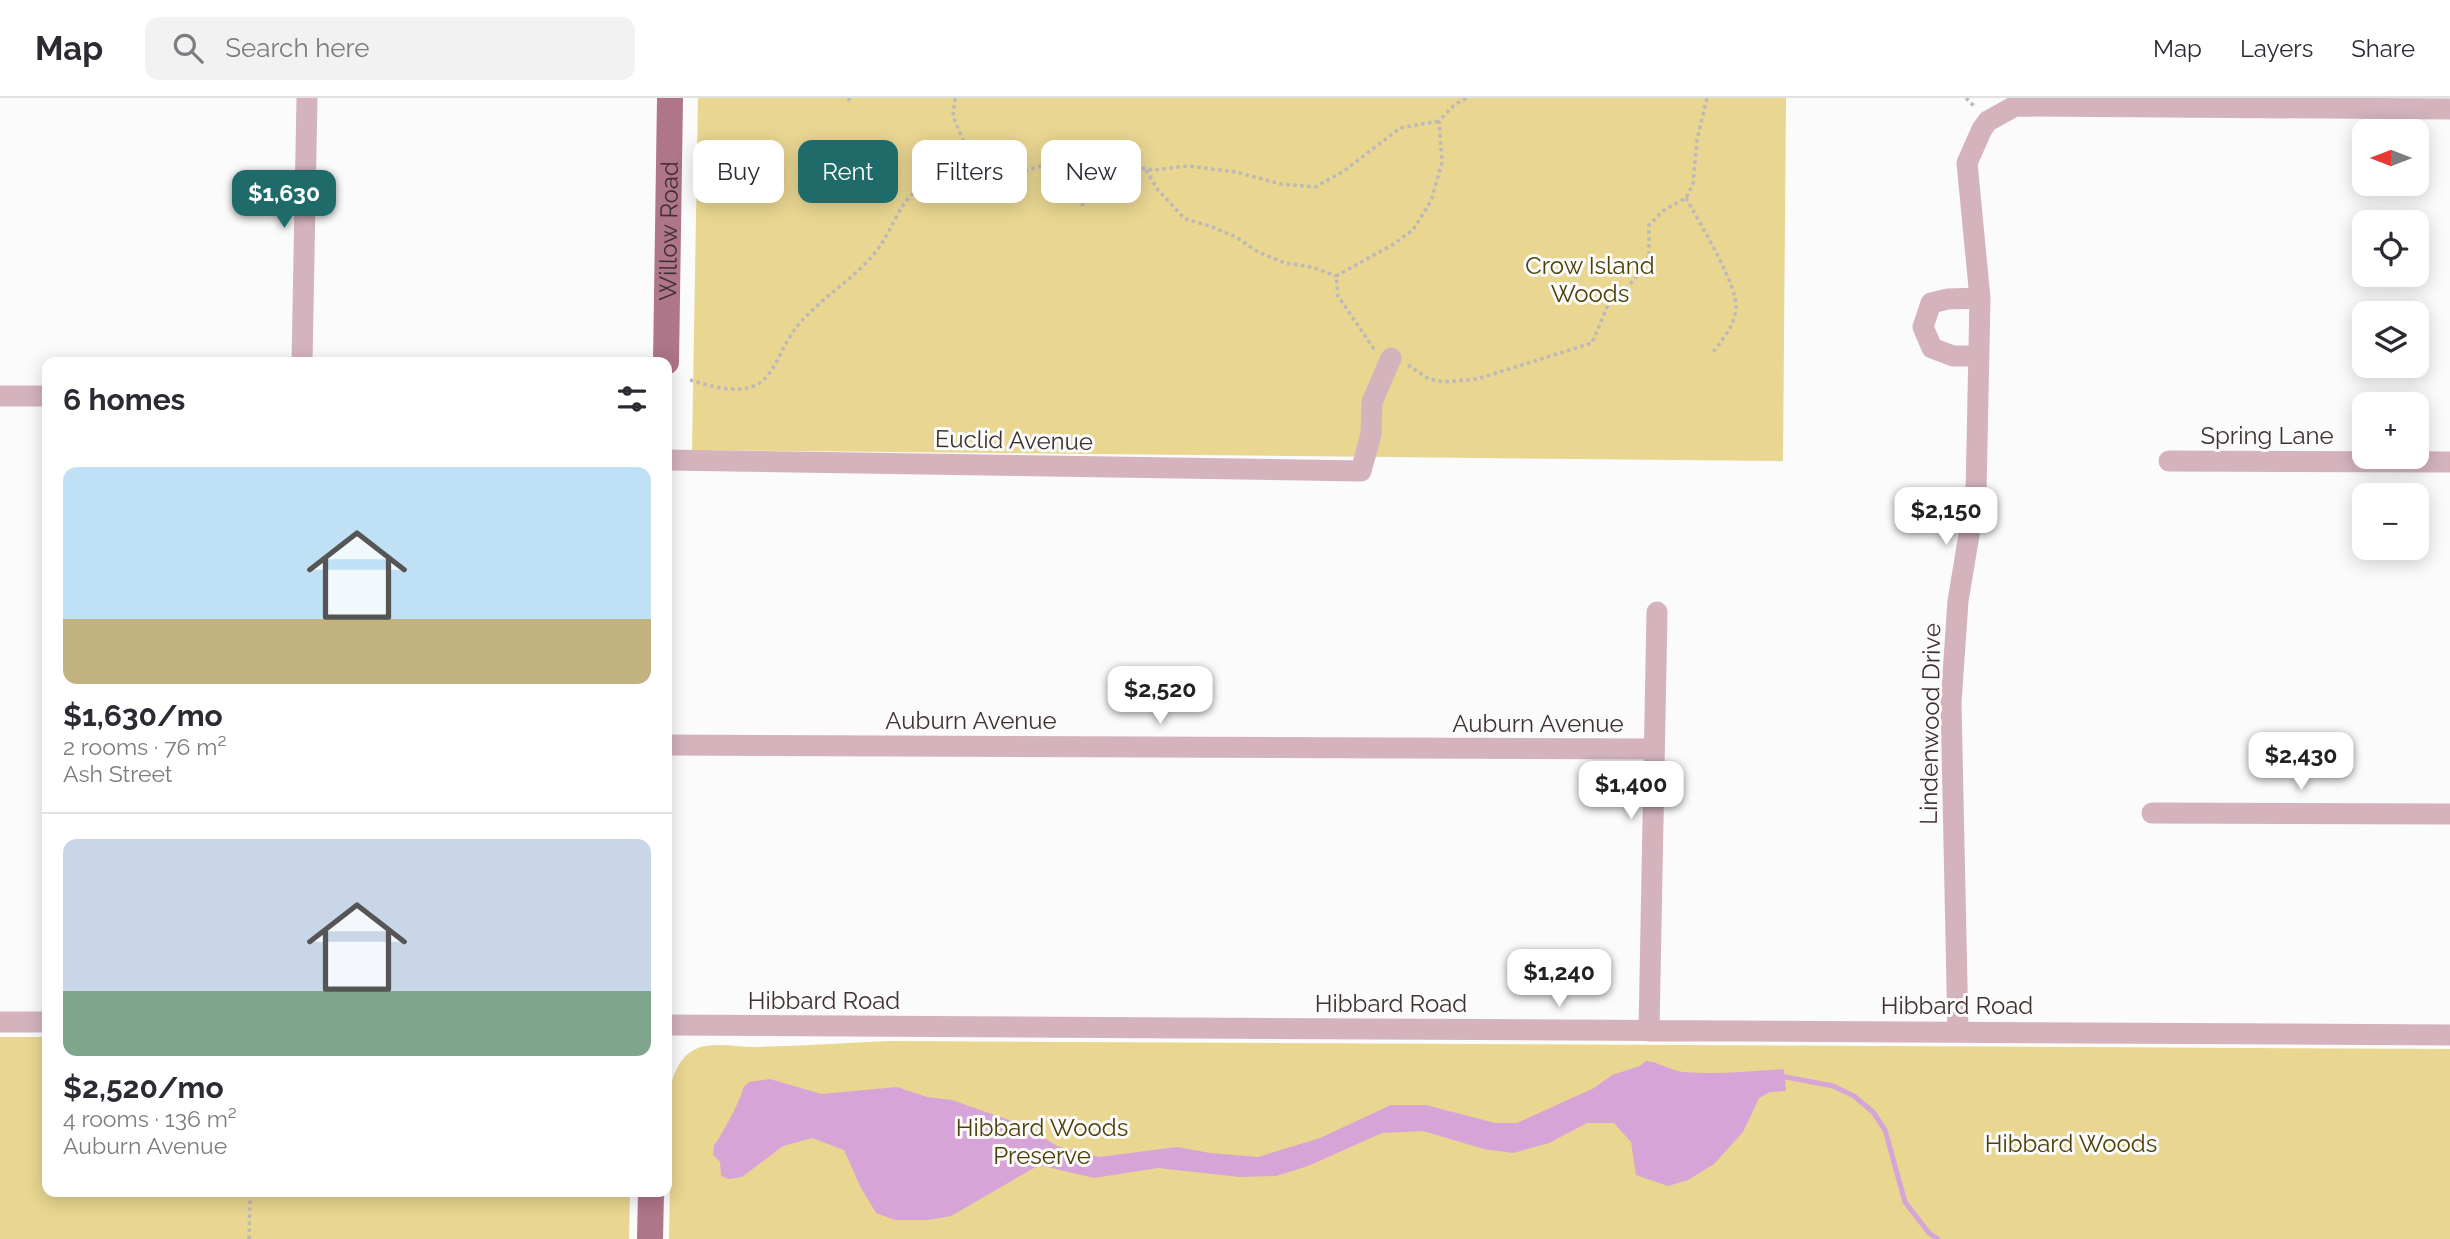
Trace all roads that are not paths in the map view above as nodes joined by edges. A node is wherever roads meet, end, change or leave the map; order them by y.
1 (307, 98) edge
2 (670, 98) edge
3 (2450, 109) edge
4 (1980, 298) junction
5 (1979, 356) junction
6 (302, 357) edge
7 (666, 357) edge
8 (1391, 358) road end
9 (0, 396) edge
10 (42, 396) edge
11 (672, 460) edge
12 (2169, 461) dead end
13 (2450, 462) edge
14 (1657, 612) dead end
15 (672, 745) edge
16 (1653, 749) junction
17 (2152, 813) dead end
18 (2450, 814) edge
19 (0, 1022) edge
20 (42, 1022) edge
21 (672, 1025) edge
22 (1649, 1031) junction
23 (1958, 1031) junction
24 (2450, 1035) edge
25 (651, 1197) edge
26 (650, 1239) edge

1 - 6 street
2 - 7 main road, Willow Road
3 - 4 street, Lindenwood Drive
4 - 5 street, Lindenwood Drive
4 - 5 street
5 - 23 street, Lindenwood Drive
8 - 11 street, Euclid Avenue
9 - 10 street
12 - 13 street, Spring Lane
14 - 16 street
15 - 16 street, Auburn Avenue
16 - 22 street
17 - 18 street
19 - 20 street
21 - 22 street, Hibbard Road
22 - 23 street, Hibbard Road
23 - 24 street, Hibbard Road
25 - 26 main road

